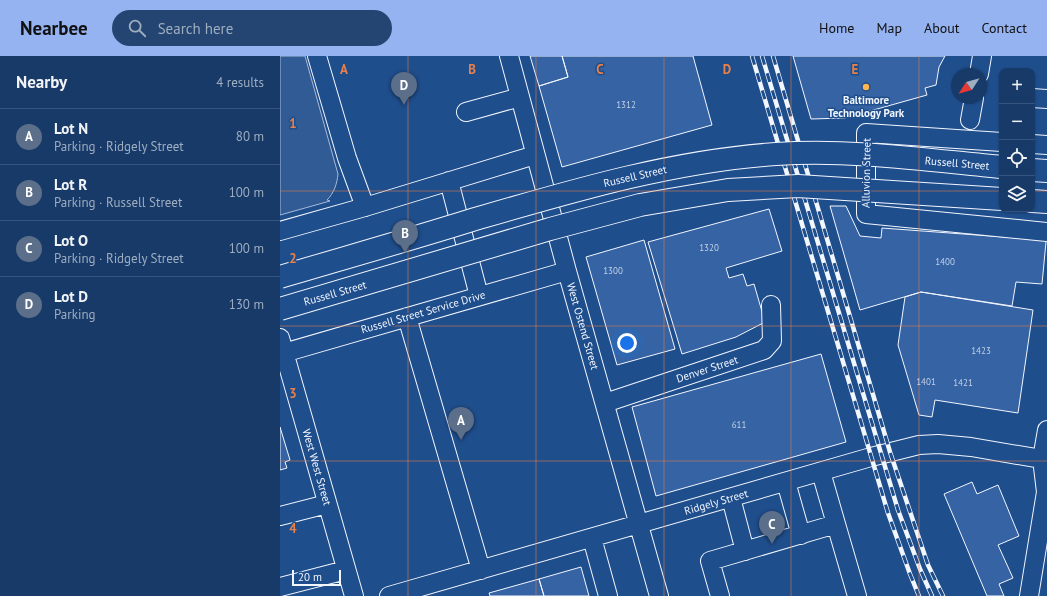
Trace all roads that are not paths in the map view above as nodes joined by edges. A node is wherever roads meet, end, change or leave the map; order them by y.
1 (317, 56) edge
2 (508, 56) edge
3 (982, 56) edge
4 (980, 68) edge
5 (520, 97) junction
6 (1035, 98) edge
7 (1047, 100) edge
8 (973, 104) edge
9 (466, 112) dead end
10 (970, 120) dead end
11 (999, 142) edge
12 (1035, 144) edge
13 (1047, 145) edge
14 (535, 155) junction
15 (999, 167) edge
16 (1035, 170) edge
17 (1047, 171) edge
18 (449, 181) junction
19 (999, 199) edge
20 (1035, 201) edge
21 (1047, 202) edge
22 (365, 206) junction
23 (280, 231) edge
24 (1047, 232) edge
25 (567, 270) junction
26 (280, 277) edge
27 (479, 296) junction
28 (771, 305) dead end
29 (280, 309) edge
30 (407, 317) junction
31 (281, 348) edge
32 (605, 403) junction
33 (1047, 430) edge
34 (1045, 459) edge
35 (821, 472) junction
36 (786, 482) junction
37 (731, 498) junction
38 (327, 504) junction
39 (280, 516) edge
40 (639, 524) junction
41 (836, 524) junction
42 (801, 535) junction
43 (592, 538) junction
44 (745, 551) junction
45 (346, 570) junction
46 (481, 570) junction
47 (280, 587) edge
48 (354, 596) edge
49 (389, 596) edge
50 (608, 596) edge
51 (659, 596) edge
52 (720, 596) edge
53 (856, 596) edge
54 (1029, 596) edge

1 - 22 street
2 - 5 street, West Ostend Street
3 - 4 street
5 - 9 street
5 - 14 street, West Ostend Street
6 - 7 street
8 - 10 street
11 - 24 street, Alluvion Street
12 - 13 street
14 - 18 street
14 - 25 street, West Ostend Street
15 - 26 main road, Russell Street, bridge
16 - 17 main road
18 - 22 street
18 - 27 street
19 - 29 main road, Russell Street, bridge
20 - 21 main road
22 - 23 street
25 - 27 street, Russell Street Service Drive
25 - 32 street, West Ostend Street
27 - 30 street, Russell Street Service Drive
28 - 32 street, Denver Street
30 - 31 street, Russell Street Service Drive
30 - 46 street
31 - 38 street, West West Street
32 - 40 street, West Ostend Street
33 - 34 street
34 - 35 street, Ridgely Street
34 - 54 street
35 - 36 street, Ridgely Street
35 - 41 street
36 - 37 street, Ridgely Street
36 - 42 street
37 - 40 street, Ridgely Street
37 - 44 street
38 - 39 street
38 - 45 street, West West Street
40 - 43 street, Ridgely Street
40 - 51 street, West Ostend Street
41 - 42 street
41 - 53 street
42 - 44 street
43 - 46 street, Ridgely Street
43 - 50 street
44 - 52 street
45 - 47 street
45 - 48 street, West West Street
46 - 49 street, Ridgely Street

